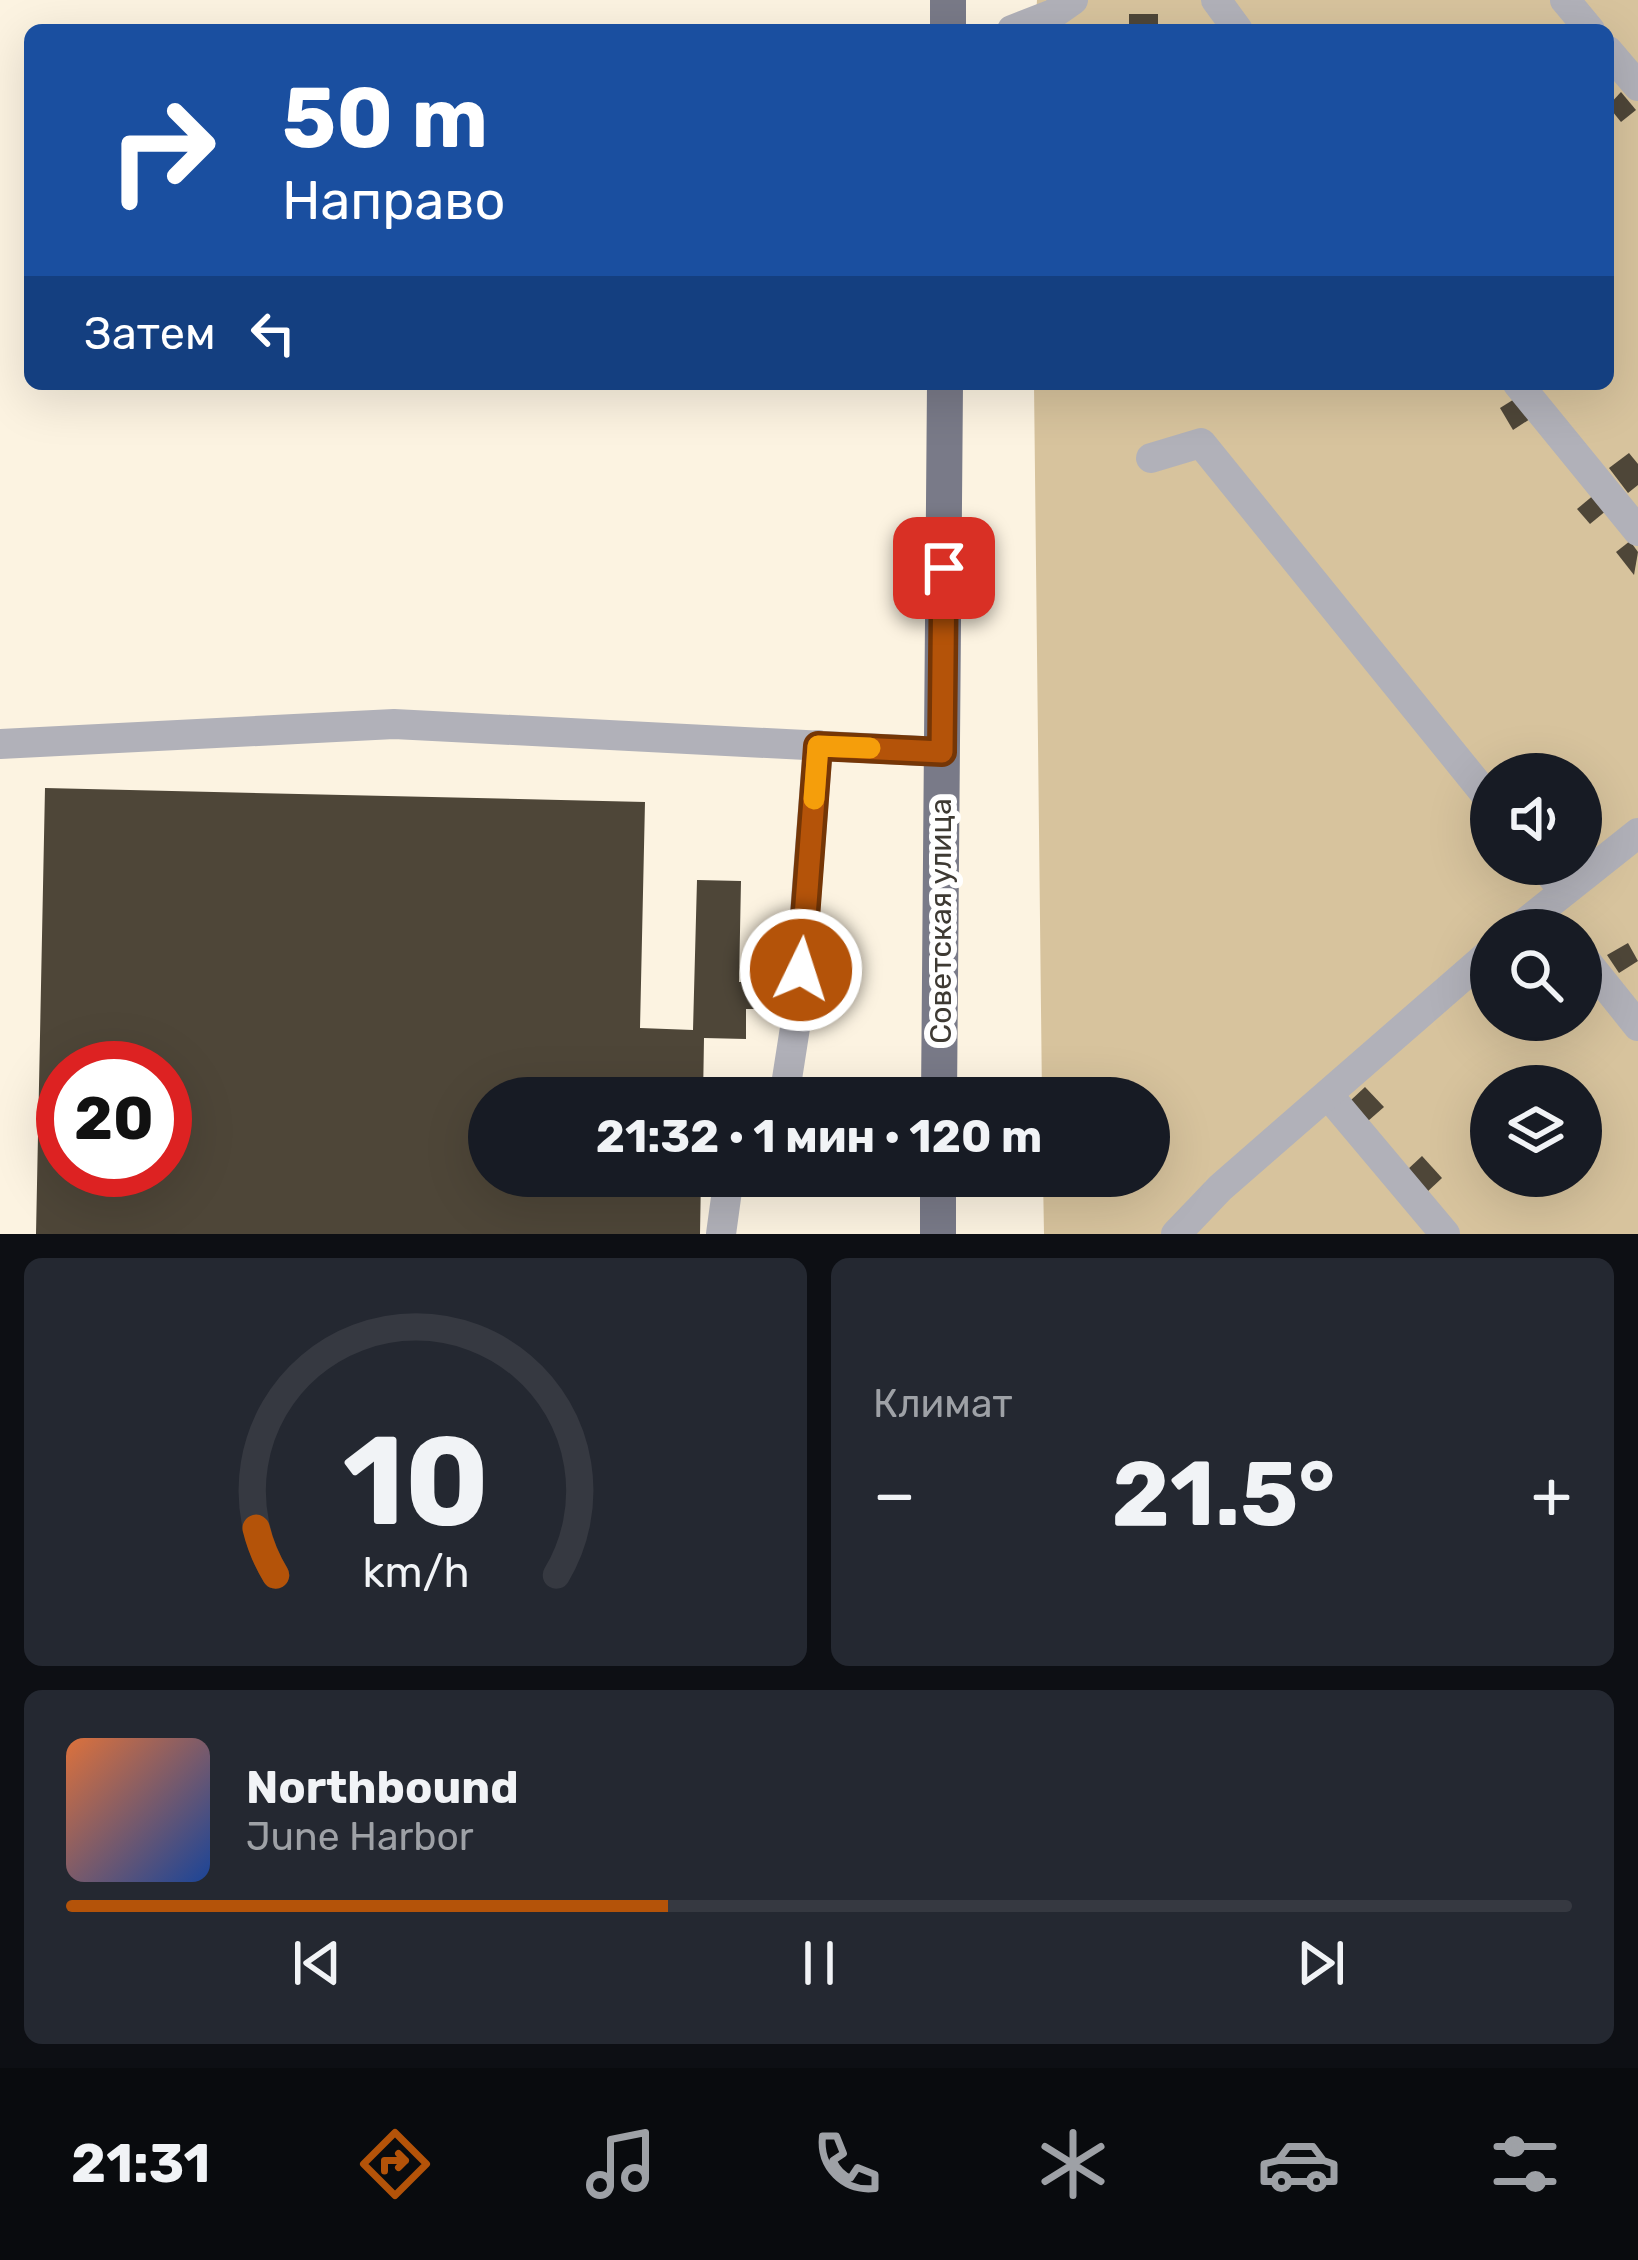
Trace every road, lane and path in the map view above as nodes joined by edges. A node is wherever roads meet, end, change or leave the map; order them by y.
1 (1073, 0) edge
2 (1564, 0) edge
3 (1027, 24) edge
4 (1585, 24) edge
5 (1614, 58) edge
6 (1638, 86) edge
7 (945, 390) edge
8 (1523, 390) edge
9 (1151, 458) dead end
10 (1638, 531) edge
11 (0, 744) edge
12 (818, 746) junction
13 (942, 752) junction
14 (1470, 775) edge
15 (1638, 833) edge
16 (1555, 909) edge
17 (1470, 971) edge
18 (1602, 982) edge
19 (1638, 1026) edge
20 (787, 1077) edge
21 (939, 1077) edge
22 (1329, 1096) junction
23 (726, 1197) edge
24 (938, 1197) edge
25 (721, 1234) edge
26 (938, 1234) edge
27 (1177, 1234) edge
28 (1445, 1234) edge

1 - 3 street
2 - 4 street
5 - 6 street
7 - 13 main road, Советская улица
8 - 10 street
9 - 14 street
11 - 12 street
12 - 13 street
12 - 20 street
13 - 21 main road, Советская улица
15 - 16 street
17 - 22 street
18 - 19 street
22 - 27 street
22 - 28 street
23 - 25 street
24 - 26 main road

